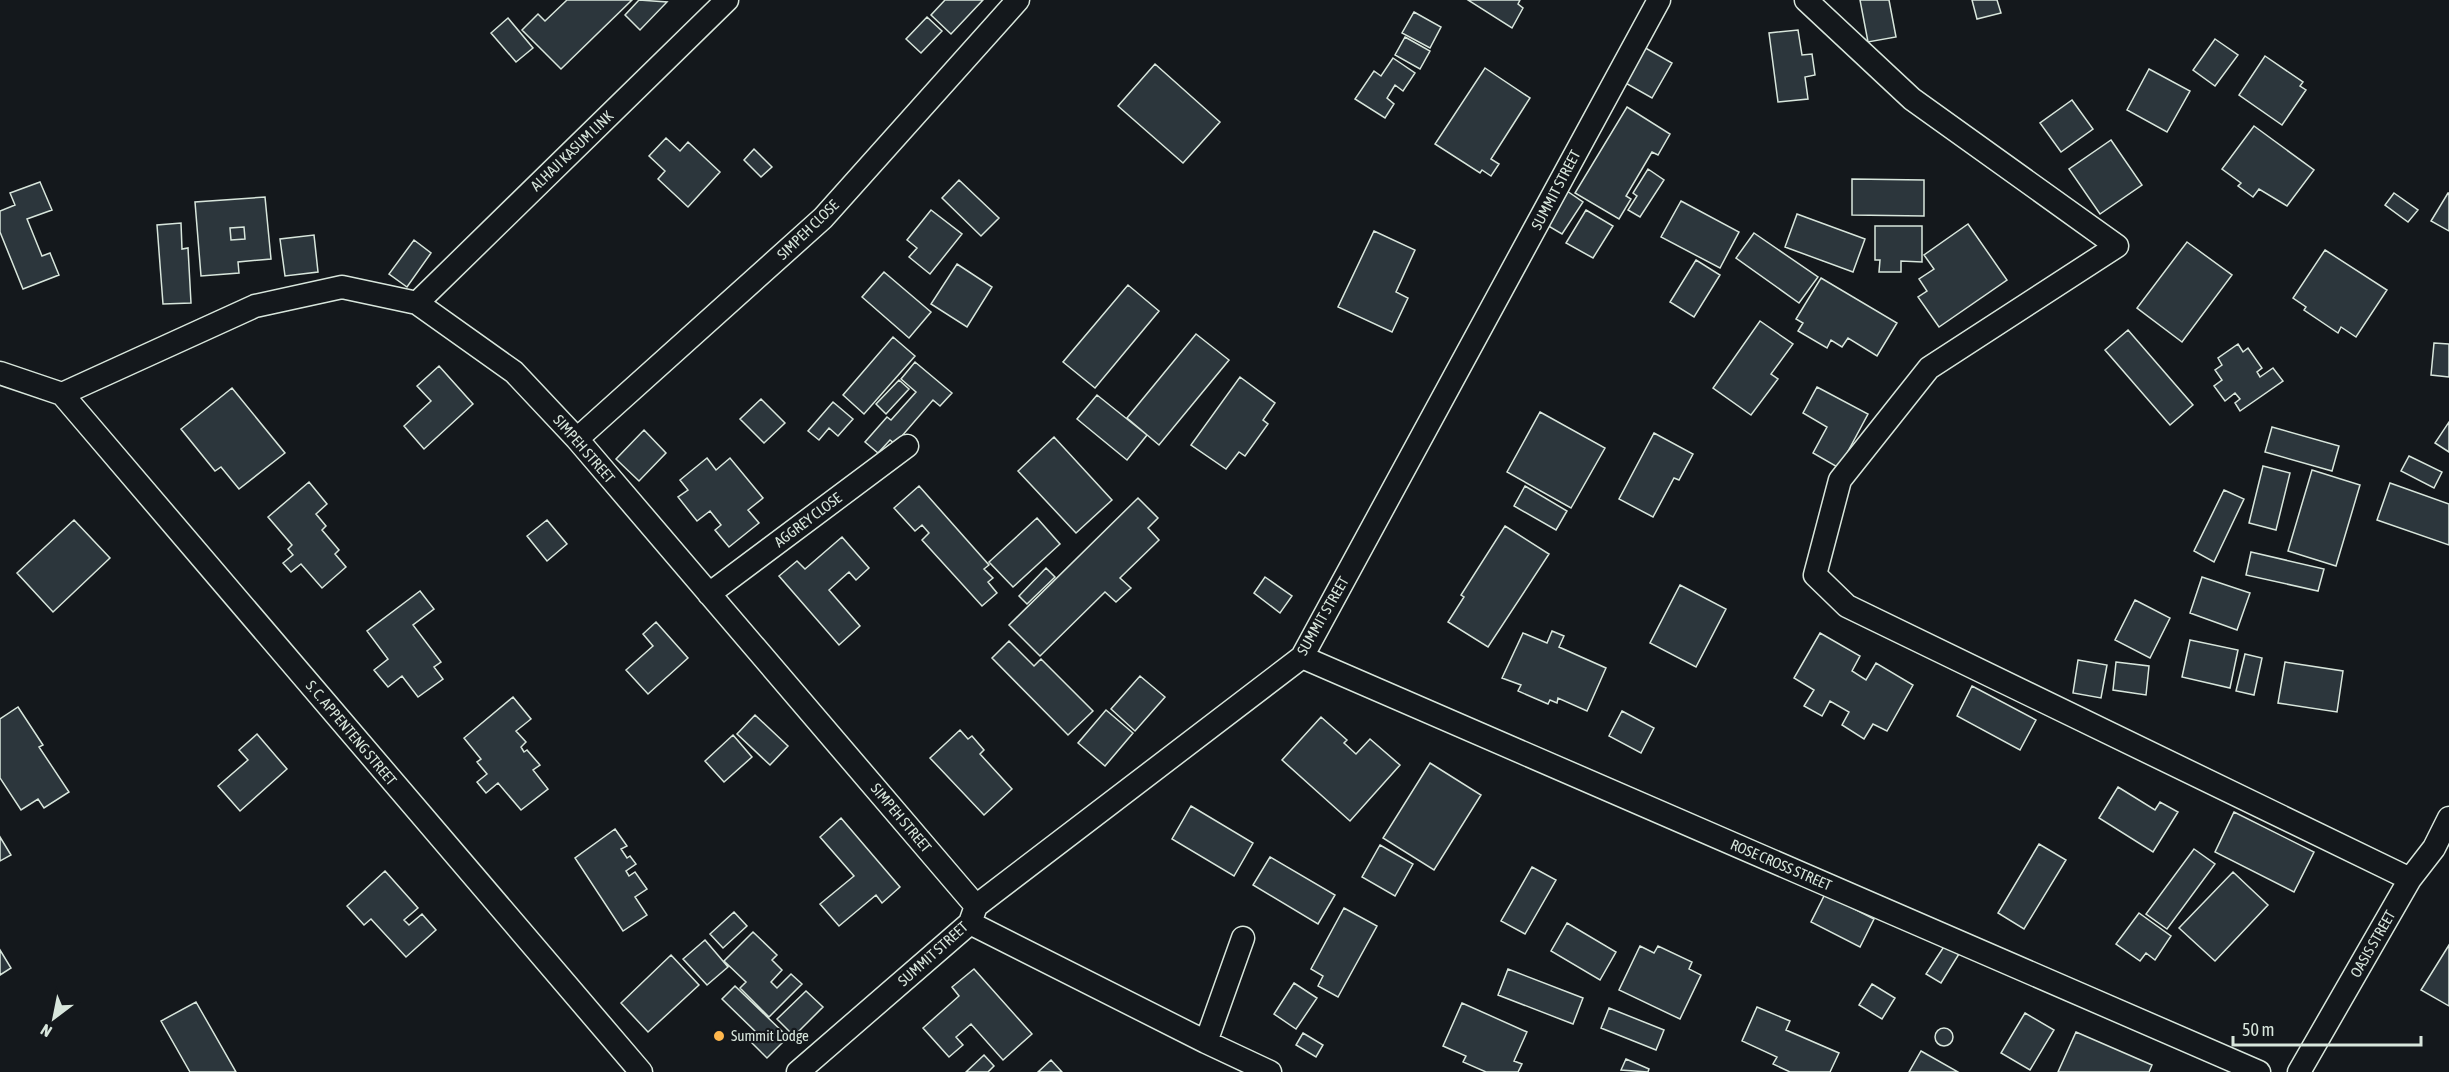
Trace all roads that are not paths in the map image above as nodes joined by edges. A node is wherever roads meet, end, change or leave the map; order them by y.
1 (727, 0) edge
2 (1018, 0) edge
3 (1659, 0) edge
4 (1806, 0) edge
5 (417, 303) junction
6 (0, 373) edge
7 (62, 394) junction
8 (577, 439) junction
9 (907, 446) dead end
10 (709, 594) junction
11 (1302, 657) junction
12 (2449, 818) edge
13 (2441, 852) edge
14 (2410, 879) junction
15 (973, 915) junction
16 (1243, 938) dead end
17 (1206, 1042) junction
18 (641, 1072) edge
19 (798, 1072) edge
20 (1270, 1072) edge
21 (2259, 1072) edge
22 (2300, 1072) edge

1 - 5 street, ALHAJI KASUM LINK
2 - 8 street, SIMPEH CLOSE
3 - 11 street, SUMMIT STREET
4 - 14 street
5 - 7 street, SIMPEH STREET
5 - 8 street, SIMPEH STREET
6 - 7 street
7 - 18 street, S. C. APPENTENG STREET
8 - 10 street, SIMPEH STREET
9 - 10 street, AGGREY CLOSE
10 - 15 street, SIMPEH STREET
11 - 15 street, SUMMIT STREET
11 - 21 street, ROSE CROSS STREET
12 - 13 street, OASIS STREET
13 - 14 street, OASIS STREET
14 - 22 street, OASIS STREET
15 - 17 street
15 - 19 street, SUMMIT STREET
16 - 17 street
17 - 20 street

